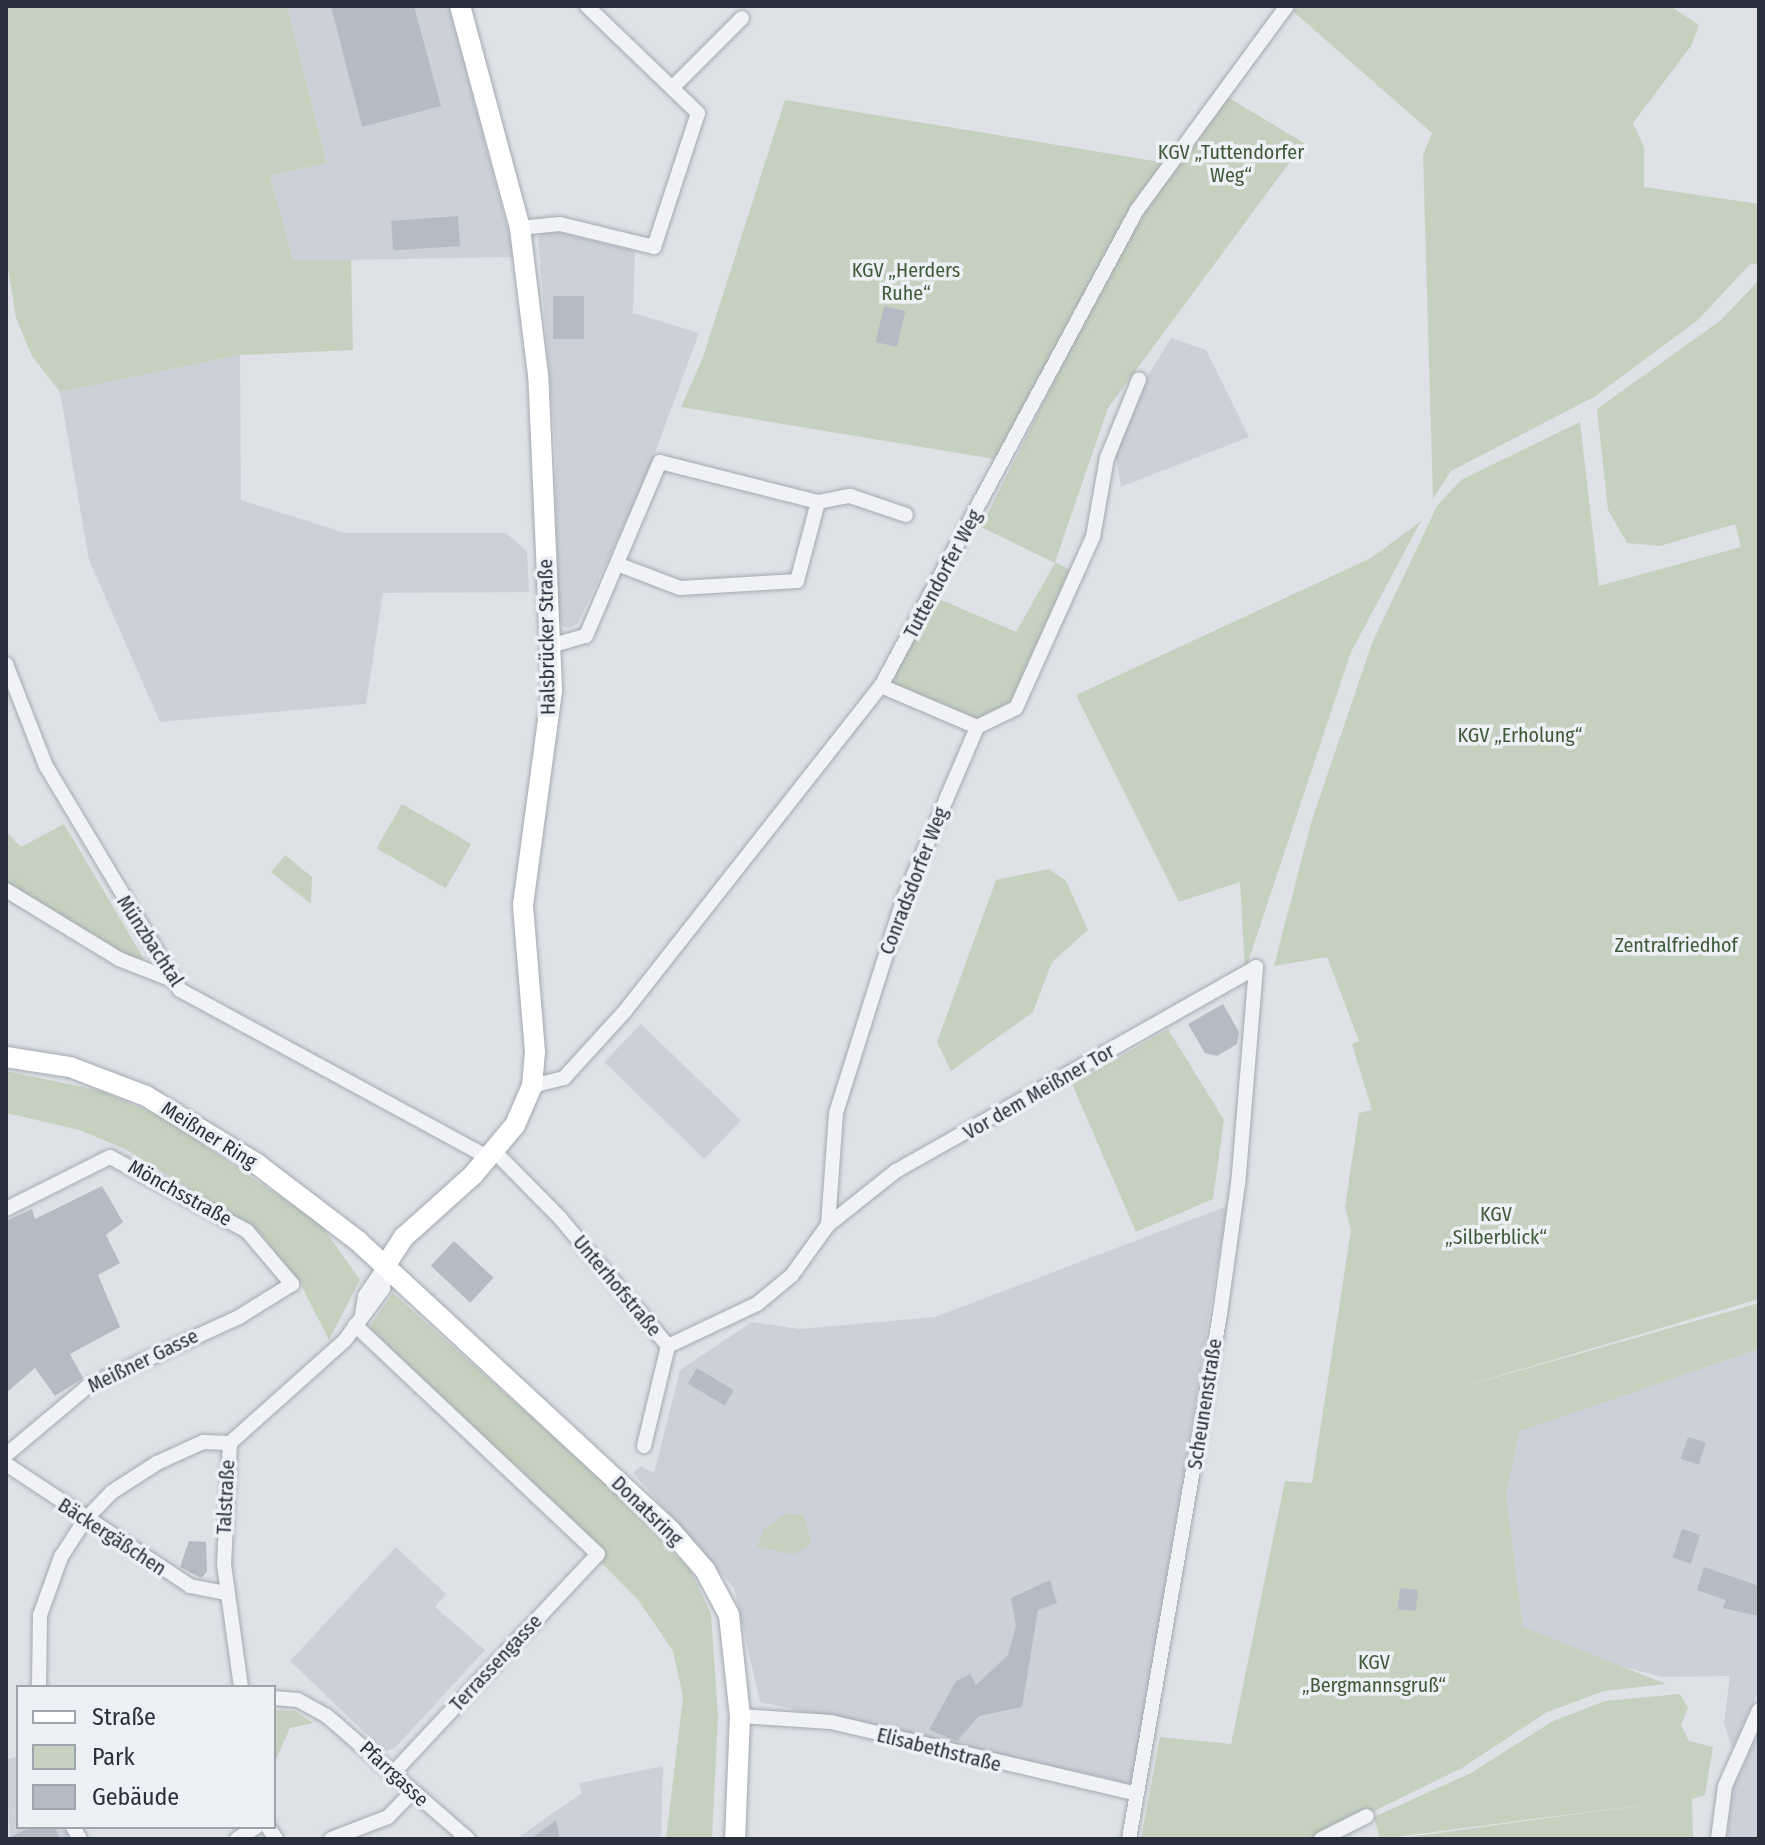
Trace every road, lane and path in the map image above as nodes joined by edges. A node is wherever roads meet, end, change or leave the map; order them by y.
1 (460, 6) edge
2 (587, 6) edge
3 (1287, 6) edge
4 (742, 18) dead end
5 (672, 88) junction
6 (520, 228) junction
7 (1139, 379) dead end
8 (818, 502) junction
9 (906, 515) dead end
10 (617, 564) junction
11 (550, 646) junction
12 (6, 664) edge
13 (881, 686) junction
14 (977, 727) junction
15 (6, 890) edge
16 (1256, 967) joint
17 (172, 980) junction
18 (6, 1057) edge
19 (532, 1086) junction
20 (492, 1155) junction
21 (6, 1209) edge
22 (828, 1225) junction
23 (385, 1266) junction
24 (292, 1284) joint
25 (358, 1320) junction
26 (668, 1346) junction
27 (230, 1443) junction
28 (644, 1446) dead end
29 (6, 1455) edge
30 (6, 1464) edge
31 (84, 1521) junction
32 (225, 1593) junction
33 (39, 1685) edge
34 (241, 1685) edge
35 (276, 1698) edge
36 (1759, 1710) edge
37 (740, 1716) junction
38 (395, 1771) junction
39 (411, 1793) junction
40 (1137, 1794) junction
41 (1367, 1816) dead end
42 (331, 1839) edge
43 (468, 1839) edge
44 (735, 1839) edge
45 (1129, 1839) edge
46 (1321, 1839) edge
47 (1718, 1839) edge

1 - 6 main road, Halsbrücker Straße
2 - 5 street
3 - 13 street, Tuttendorfer Weg
4 - 5 street
5 - 6 street
6 - 11 main road, Halsbrücker Straße
7 - 14 street
8 - 9 street
8 - 10 street
8 - 10 street
10 - 11 street
11 - 19 main road, Halsbrücker Straße
12 - 17 street, Münzbachtal
13 - 14 street
13 - 19 street, Tuttendorfer Weg
14 - 22 street, Conradsdorfer Weg
15 - 17 street
16 - 22 street, Vor dem Meißner Tor
16 - 40 street, Scheunenstraße
17 - 20 street, Münzbachtal
18 - 23 main road, Meißner Ring
19 - 20 main road
20 - 23 main road
20 - 26 street, Unterhofstraße
21 - 24 street, Mönchsstraße
22 - 26 street
23 - 25 street, Talstraße
23 - 37 main road, Donatsring
24 - 29 street, Meißner Gasse
25 - 27 street, Talstraße
25 - 38 street, Terrassengasse
26 - 28 street, Unterhofstraße
27 - 31 street
27 - 32 street, Talstraße
30 - 31 street, Bäckergäßchen
31 - 32 street, Bäckergäßchen
31 - 33 street
32 - 34 street, Talstraße
35 - 38 street, Pfarrgasse
36 - 47 street
37 - 40 street, Elisabethstraße
37 - 44 main road, Donatsring
38 - 39 street, Pfarrgasse
39 - 42 street
39 - 43 street, Pfarrgasse
40 - 45 street, Scheunenstraße
41 - 46 street

